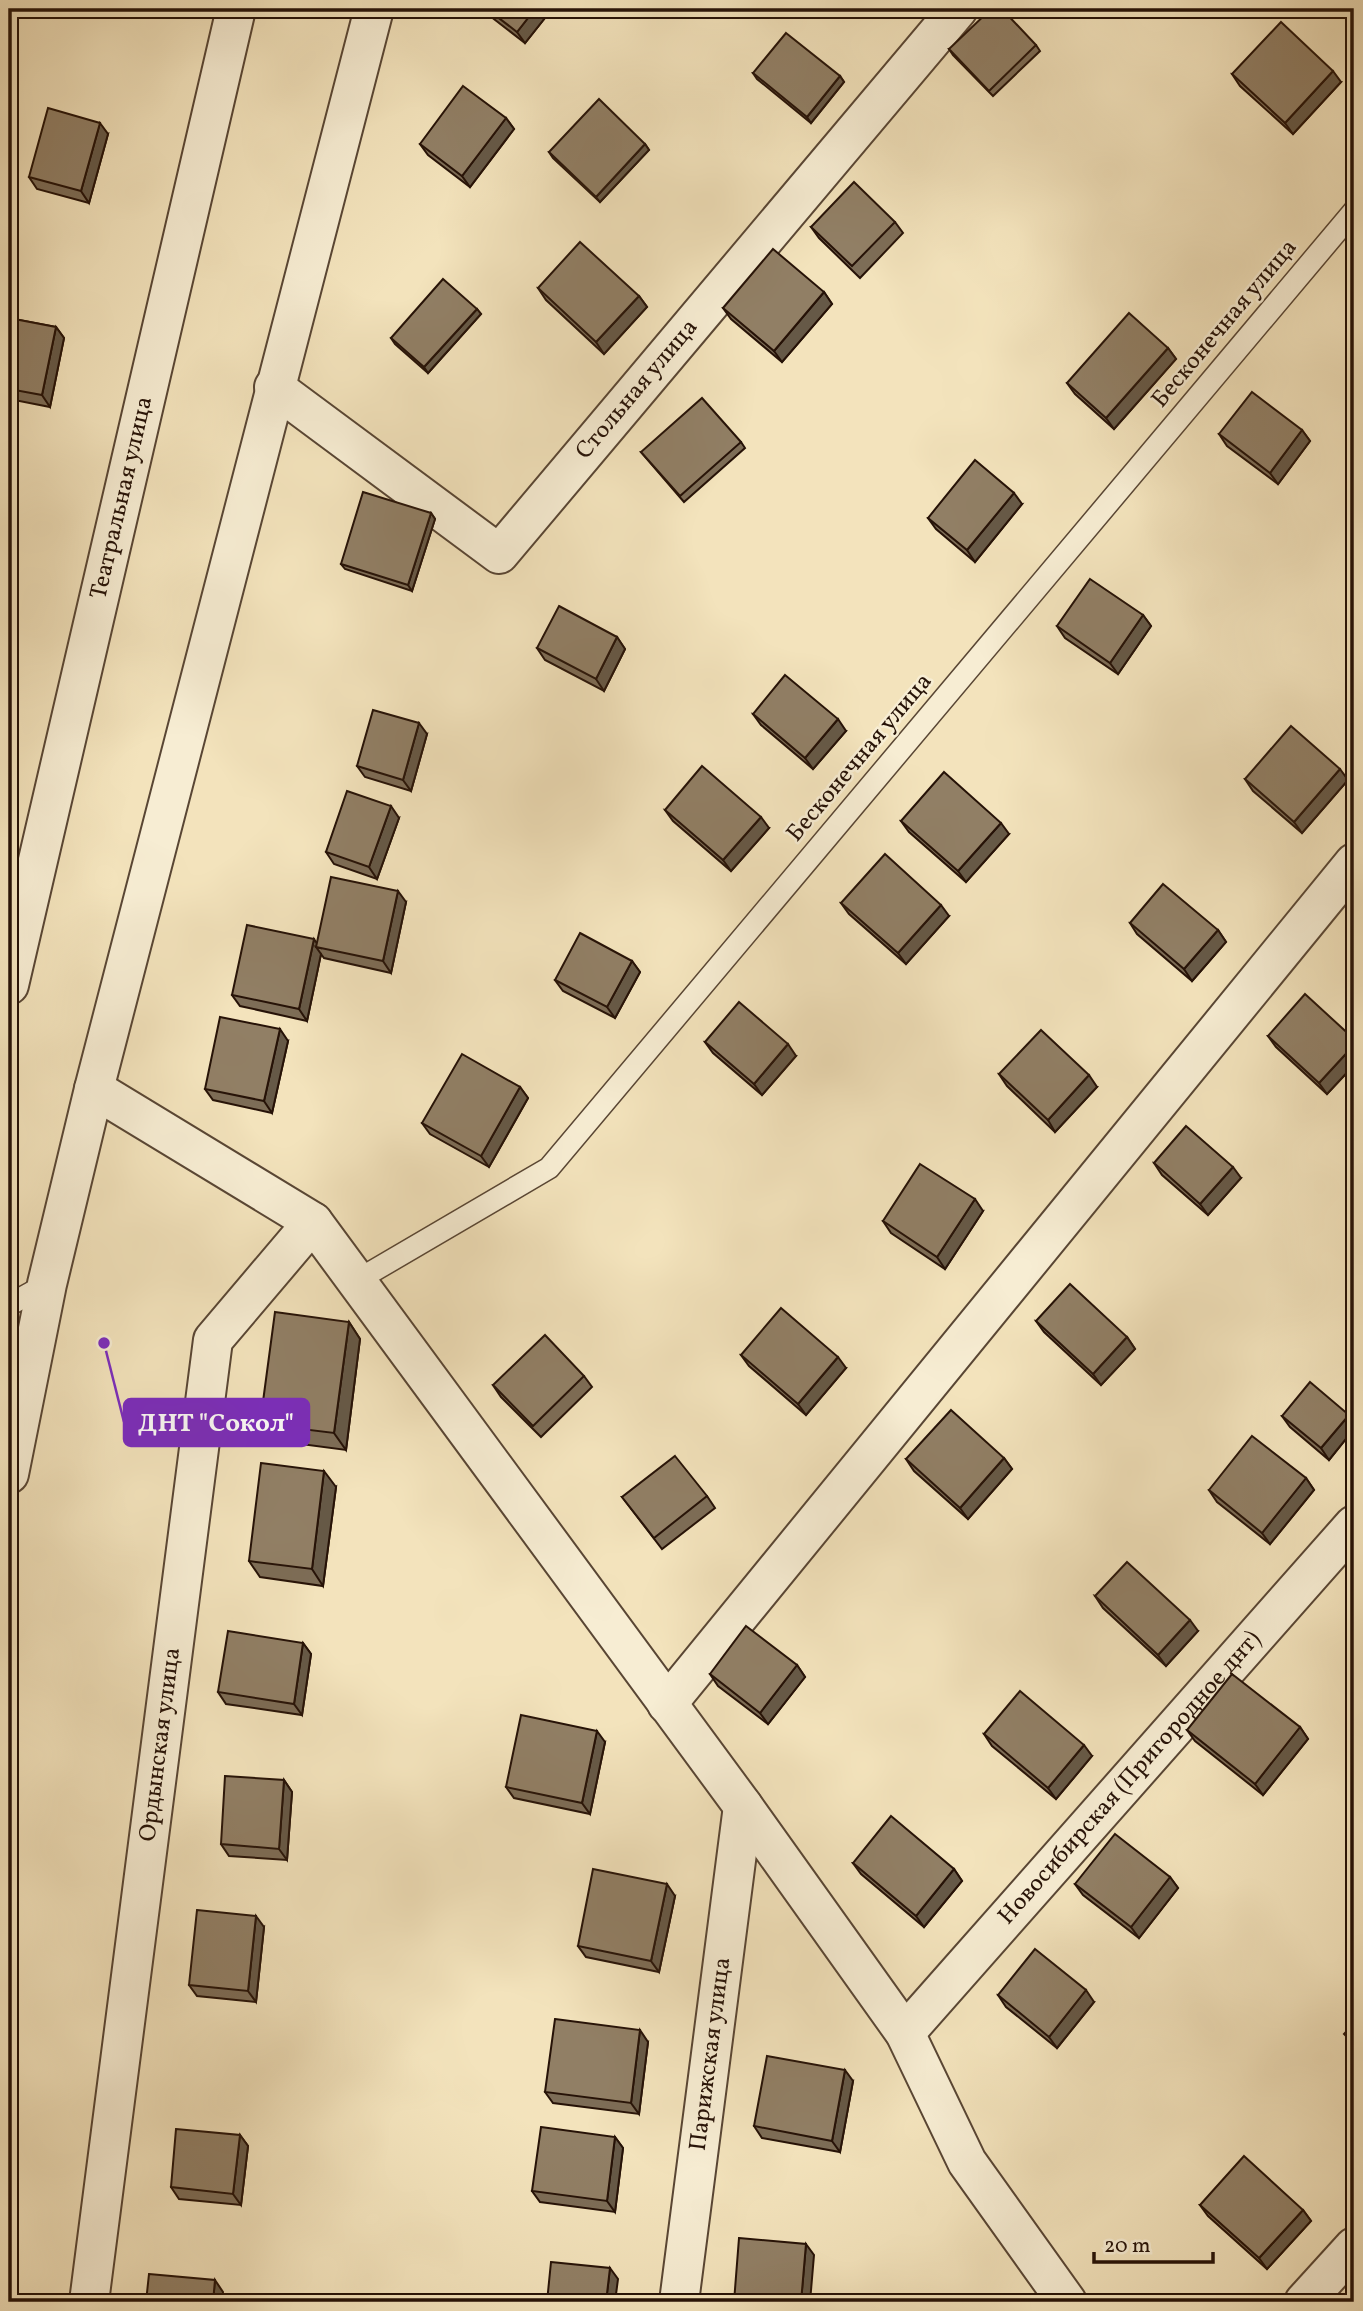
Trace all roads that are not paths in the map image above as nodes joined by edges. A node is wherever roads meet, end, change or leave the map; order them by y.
1 (236, 9) edge
2 (374, 9) edge
3 (958, 9) edge
4 (1354, 211) edge
5 (274, 387) junction
6 (1354, 863) edge
7 (9, 985) edge
8 (94, 1089) junction
9 (313, 1222) junction
10 (356, 1281) junction
11 (47, 1284) junction
12 (9, 1305) edge
13 (9, 1474) edge
14 (1354, 1525) edge
15 (667, 1704) junction
16 (743, 1806) junction
17 (905, 2033) junction
18 (1354, 2247) edge
19 (89, 2302) edge
20 (680, 2302) edge
21 (1067, 2302) edge
22 (1304, 2302) edge

1 - 7 street, Театральная улица
2 - 5 street
3 - 5 street, Стольная улица
4 - 10 lane, Бесконечная улица
5 - 8 street
6 - 15 street
8 - 9 street
8 - 11 street
9 - 10 street
9 - 19 street, Ордынская улица
10 - 15 street
11 - 12 lane
11 - 13 street
14 - 17 street, Новосибирская (Пригородное днт)
15 - 16 street
16 - 17 street
16 - 20 street, Парижская улица
17 - 21 street
18 - 22 street

